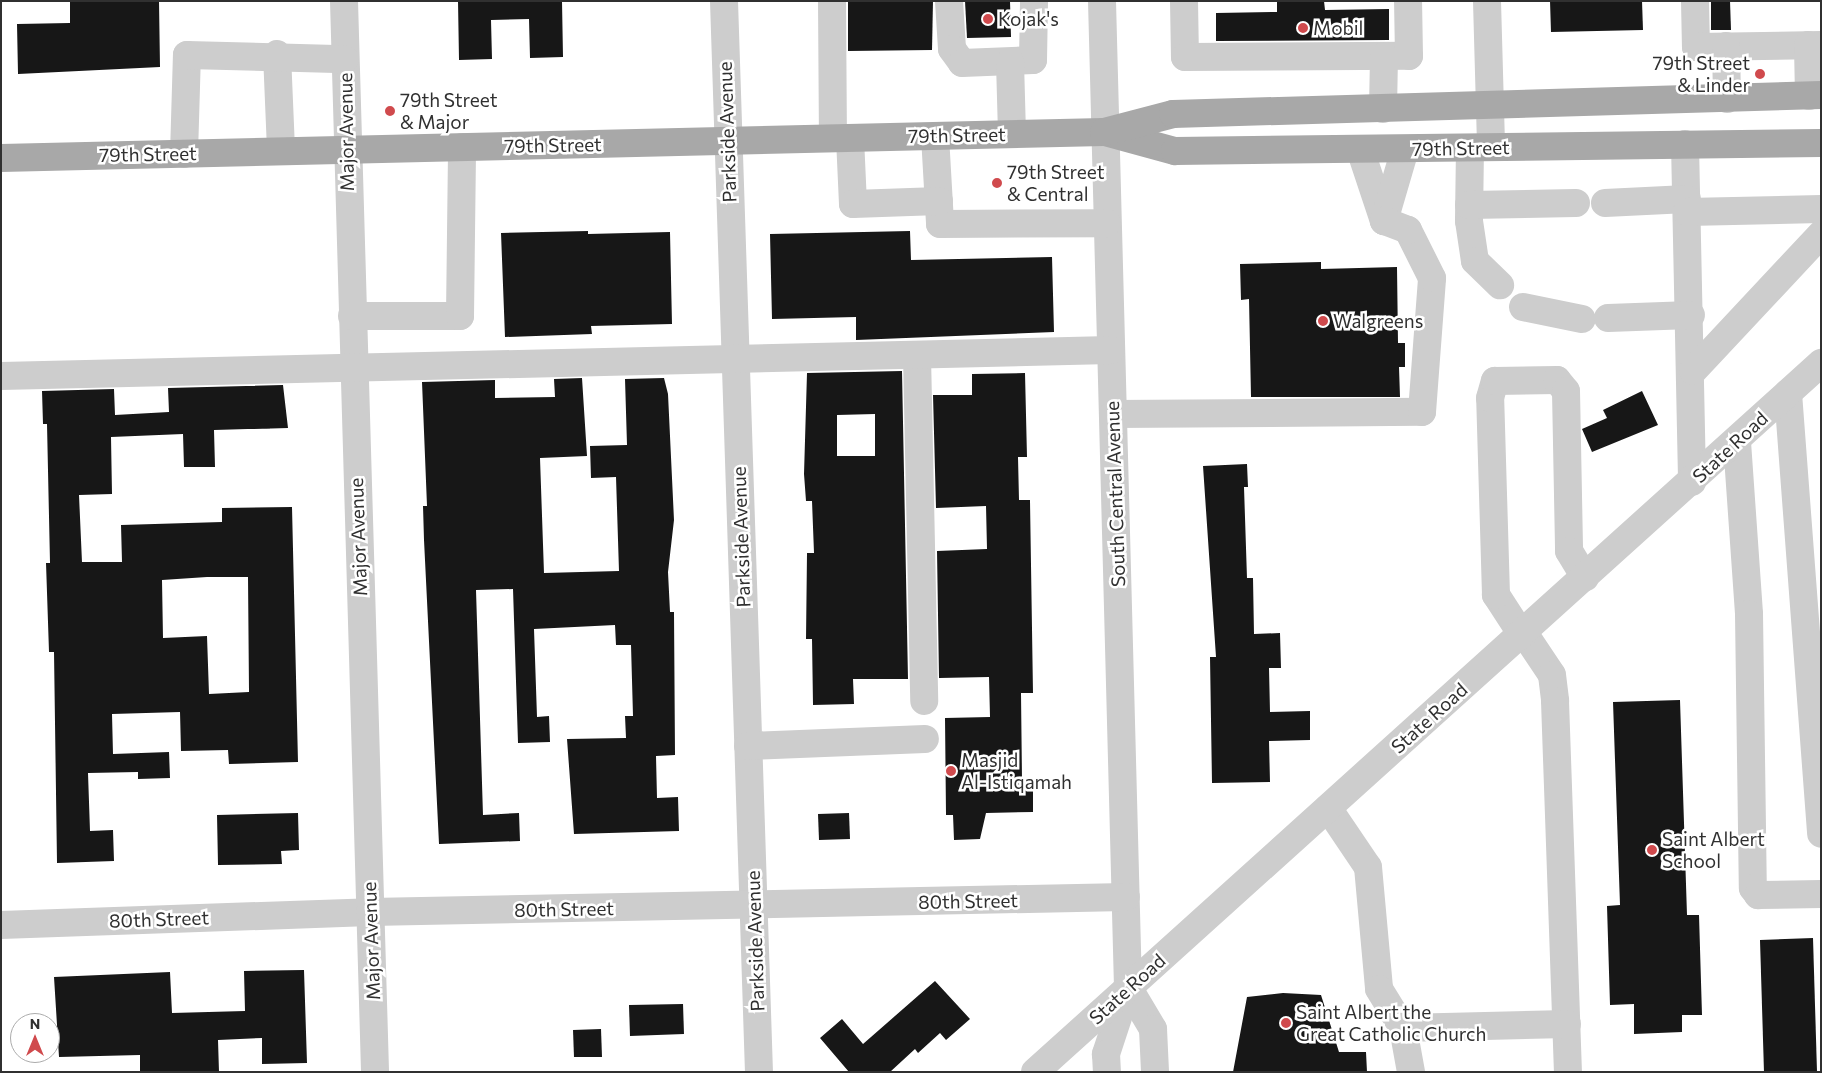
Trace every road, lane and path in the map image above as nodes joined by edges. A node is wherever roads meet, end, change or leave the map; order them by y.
1 (344, 1) edge
2 (724, 1) edge
3 (832, 1) edge
4 (950, 1) edge
5 (1034, 1) edge
6 (1102, 1) edge
7 (1184, 1) edge
8 (1408, 1) edge
9 (1487, 1) edge
10 (1695, 1) edge
11 (1814, 45) edge
12 (1726, 46) junction
13 (277, 54) junction
14 (1384, 56) junction
15 (345, 59) junction
16 (1010, 62) junction
17 (1815, 96) edge
18 (1727, 99) junction
19 (1489, 106) junction
20 (1383, 109) junction
21 (1104, 132) junction
22 (1012, 134) junction
23 (935, 136) junction
24 (842, 138) junction
25 (727, 141) junction
26 (1821, 143) edge
27 (1685, 144) junction
28 (462, 147) junction
29 (1480, 147) junction
30 (1360, 149) junction
31 (1405, 149) junction
32 (347, 150) junction
33 (282, 152) junction
34 (184, 154) junction
35 (1, 158) edge
36 (939, 201) junction
37 (1576, 203) dead end
38 (1606, 203) dead end
39 (1469, 205) junction
40 (1687, 205) junction
41 (1821, 209) edge
42 (1384, 221) junction
43 (1107, 223) junction
44 (1821, 234) edge
45 (1500, 285) dead end
46 (1524, 307) dead end
47 (1691, 315) junction
48 (352, 316) junction
49 (1111, 350) junction
50 (917, 355) junction
51 (735, 359) junction
52 (1821, 363) edge
53 (353, 368) junction
54 (1693, 371) junction
55 (1, 376) edge
56 (1788, 392) junction
57 (1113, 414) junction
58 (1737, 442) junction
59 (1692, 482) junction
60 (1585, 578) junction
61 (1523, 634) junction
62 (924, 701) dead end
63 (925, 739) dead end
64 (748, 746) junction
65 (1328, 808) junction
66 (1821, 834) edge
67 (1821, 894) edge
68 (1126, 897) junction
69 (754, 906) junction
70 (370, 912) junction
71 (1, 925) edge
72 (1128, 987) junction
73 (1568, 1024) junction
74 (1402, 1028) junction
75 (375, 1072) edge
76 (759, 1072) edge
77 (1035, 1072) edge
78 (1107, 1072) edge
79 (1155, 1072) edge
80 (1411, 1072) edge
81 (1568, 1072) edge

1 - 15 street, Major Avenue
2 - 25 street, Parkside Avenue
3 - 24 street
4 - 16 street
5 - 16 street
6 - 21 street, South Central Avenue
7 - 14 street
8 - 14 street
9 - 19 street
10 - 12 street
11 - 12 street
11 - 17 street
12 - 18 street
13 - 15 street
13 - 33 street
13 - 34 street
14 - 20 street
15 - 32 street, Major Avenue
16 - 22 street
17 - 18 main road, 79th Street
18 - 19 main road, 79th Street
19 - 20 main road, 79th Street
19 - 29 street
20 - 21 main road, 79th Street
21 - 22 main road, 79th Street
21 - 30 main road, 79th Street
21 - 43 street, South Central Avenue
22 - 23 main road, 79th Street
23 - 24 main road, 79th Street
23 - 36 street
24 - 25 main road, 79th Street
24 - 36 street
25 - 28 main road, 79th Street
25 - 51 street, Parkside Avenue
26 - 27 main road, 79th Street
27 - 29 main road, 79th Street
27 - 40 street
28 - 32 main road, 79th Street
28 - 48 street
29 - 31 main road, 79th Street
29 - 39 street
30 - 31 main road, 79th Street
30 - 42 street
31 - 42 street
32 - 33 main road, 79th Street
32 - 48 street, Major Avenue
33 - 34 main road, 79th Street
34 - 35 main road, 79th Street
36 - 43 street
37 - 39 street
38 - 40 street
39 - 45 street
40 - 41 street
40 - 47 street
42 - 57 street
43 - 49 street, South Central Avenue
44 - 54 street
46 - 47 street
47 - 54 street
48 - 53 street, Major Avenue
49 - 50 street
49 - 57 street, South Central Avenue
50 - 51 street
50 - 62 street
51 - 53 street
51 - 64 street, Parkside Avenue
52 - 56 street, State Road
53 - 55 street
53 - 70 street, Major Avenue
54 - 59 street
56 - 58 street, State Road
56 - 66 street
57 - 68 street, South Central Avenue
58 - 59 street, State Road
58 - 67 street
59 - 60 street, State Road
60 - 61 street, State Road
60 - 61 street
61 - 65 street, State Road
61 - 73 street
63 - 64 street
64 - 69 street, Parkside Avenue
65 - 72 street, State Road
65 - 74 street
68 - 69 street, 80th Street
68 - 72 street, South Central Avenue
69 - 70 street, 80th Street
69 - 76 street, Parkside Avenue
70 - 71 street, 80th Street
70 - 75 street, Major Avenue
72 - 77 street, State Road
72 - 78 street, South Central Avenue
72 - 79 street, South Central Avenue
73 - 74 street
73 - 81 street
74 - 80 street

